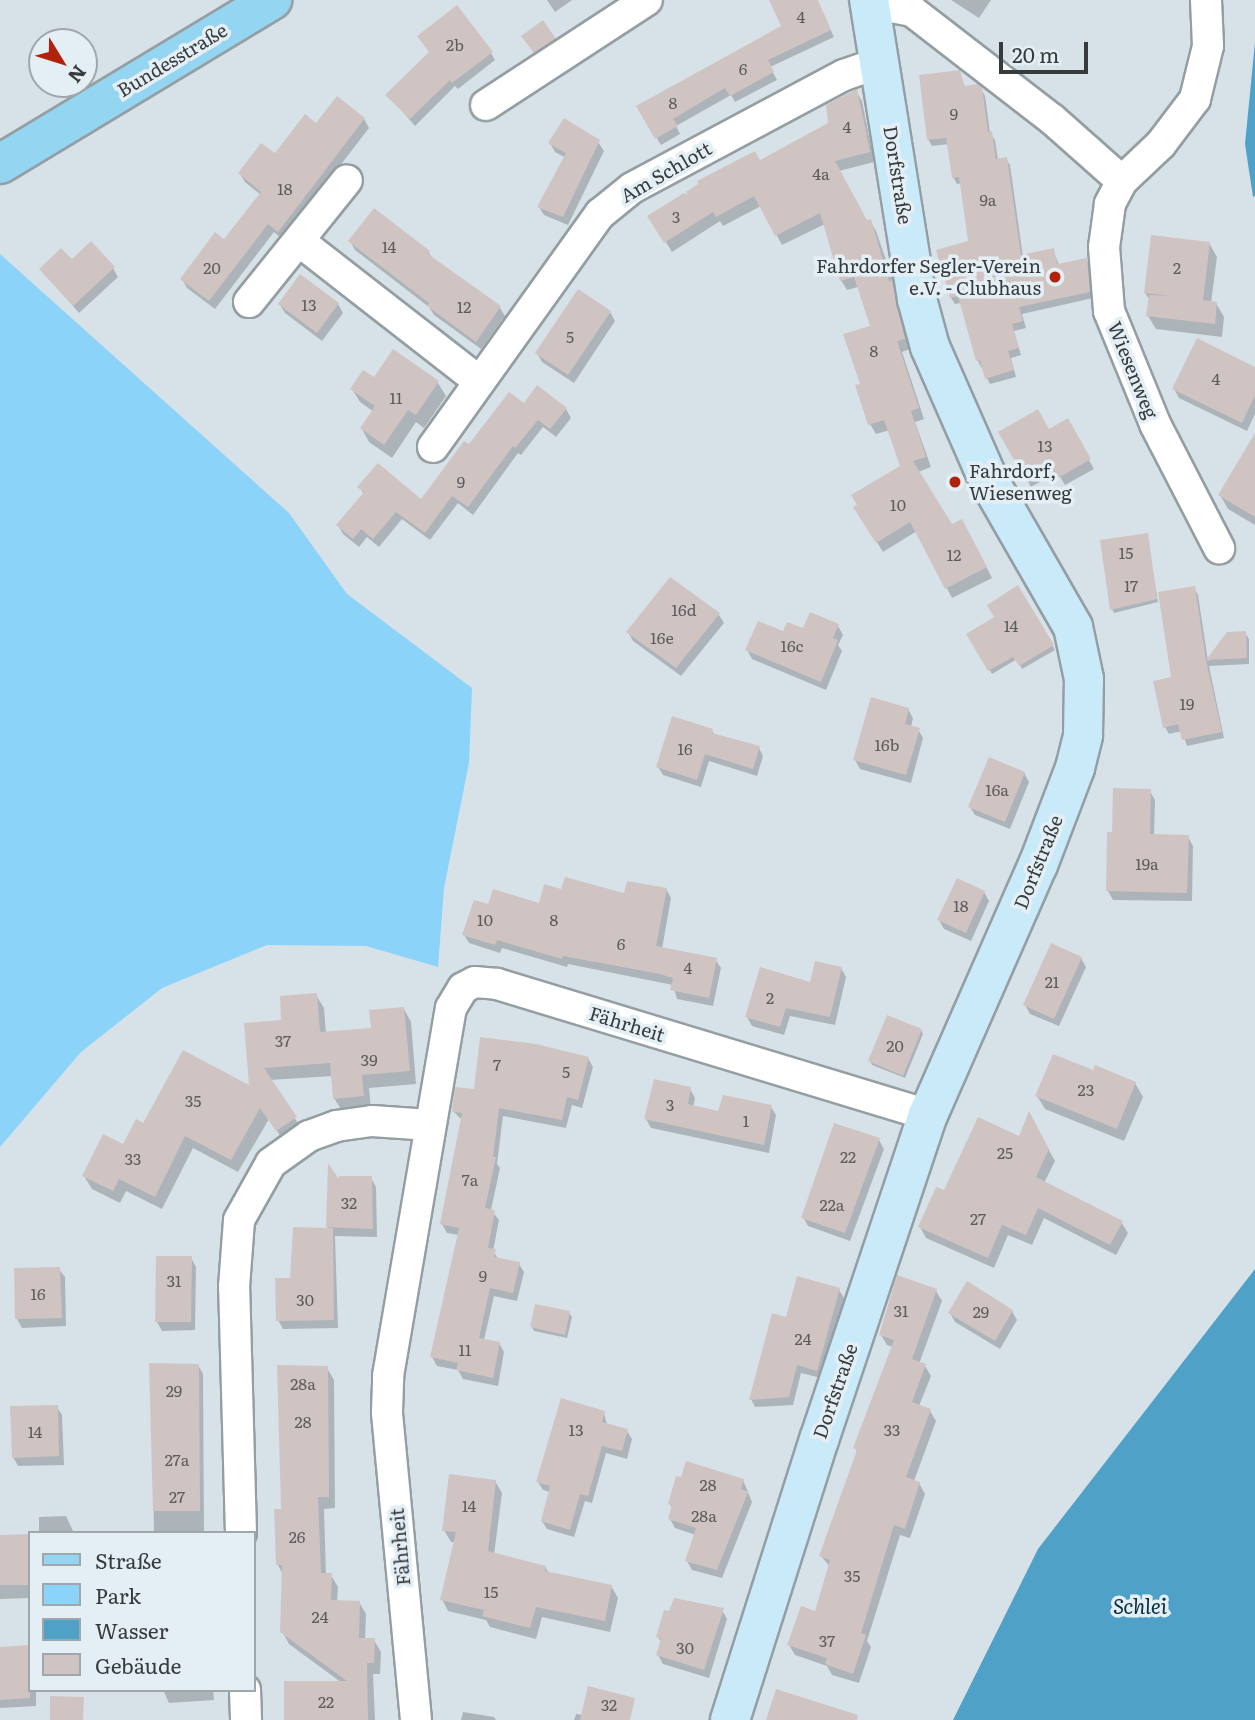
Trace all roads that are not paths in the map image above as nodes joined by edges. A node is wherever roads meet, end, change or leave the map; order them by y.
1 (272, 0) edge
2 (647, 0) edge
3 (1206, 0) edge
4 (870, 2) edge
5 (881, 62) junction
6 (485, 105) dead end
7 (0, 164) edge
8 (347, 180) dead end
9 (1122, 181) junction
10 (299, 241) junction
11 (249, 302) dead end
12 (479, 381) junction
13 (433, 447) dead end
14 (1219, 548) dead end
15 (928, 1115) junction
16 (430, 1125) junction
17 (241, 1531) edge
18 (245, 1692) edge
19 (246, 1720) edge
20 (416, 1720) edge
21 (730, 1720) edge

1 - 7 main road, Bundesstraße
2 - 6 street
3 - 9 street, Wiesenweg
4 - 5 street, Dorfstraße
4 - 9 street
5 - 12 street, Am Schlott
5 - 15 street, Dorfstraße
8 - 10 street
9 - 14 street, Wiesenweg
10 - 11 street
10 - 12 street
12 - 13 street, Am Schlott
15 - 16 street, Fährheit
15 - 21 street, Dorfstraße
16 - 17 street
16 - 20 street, Fährheit
18 - 19 street

